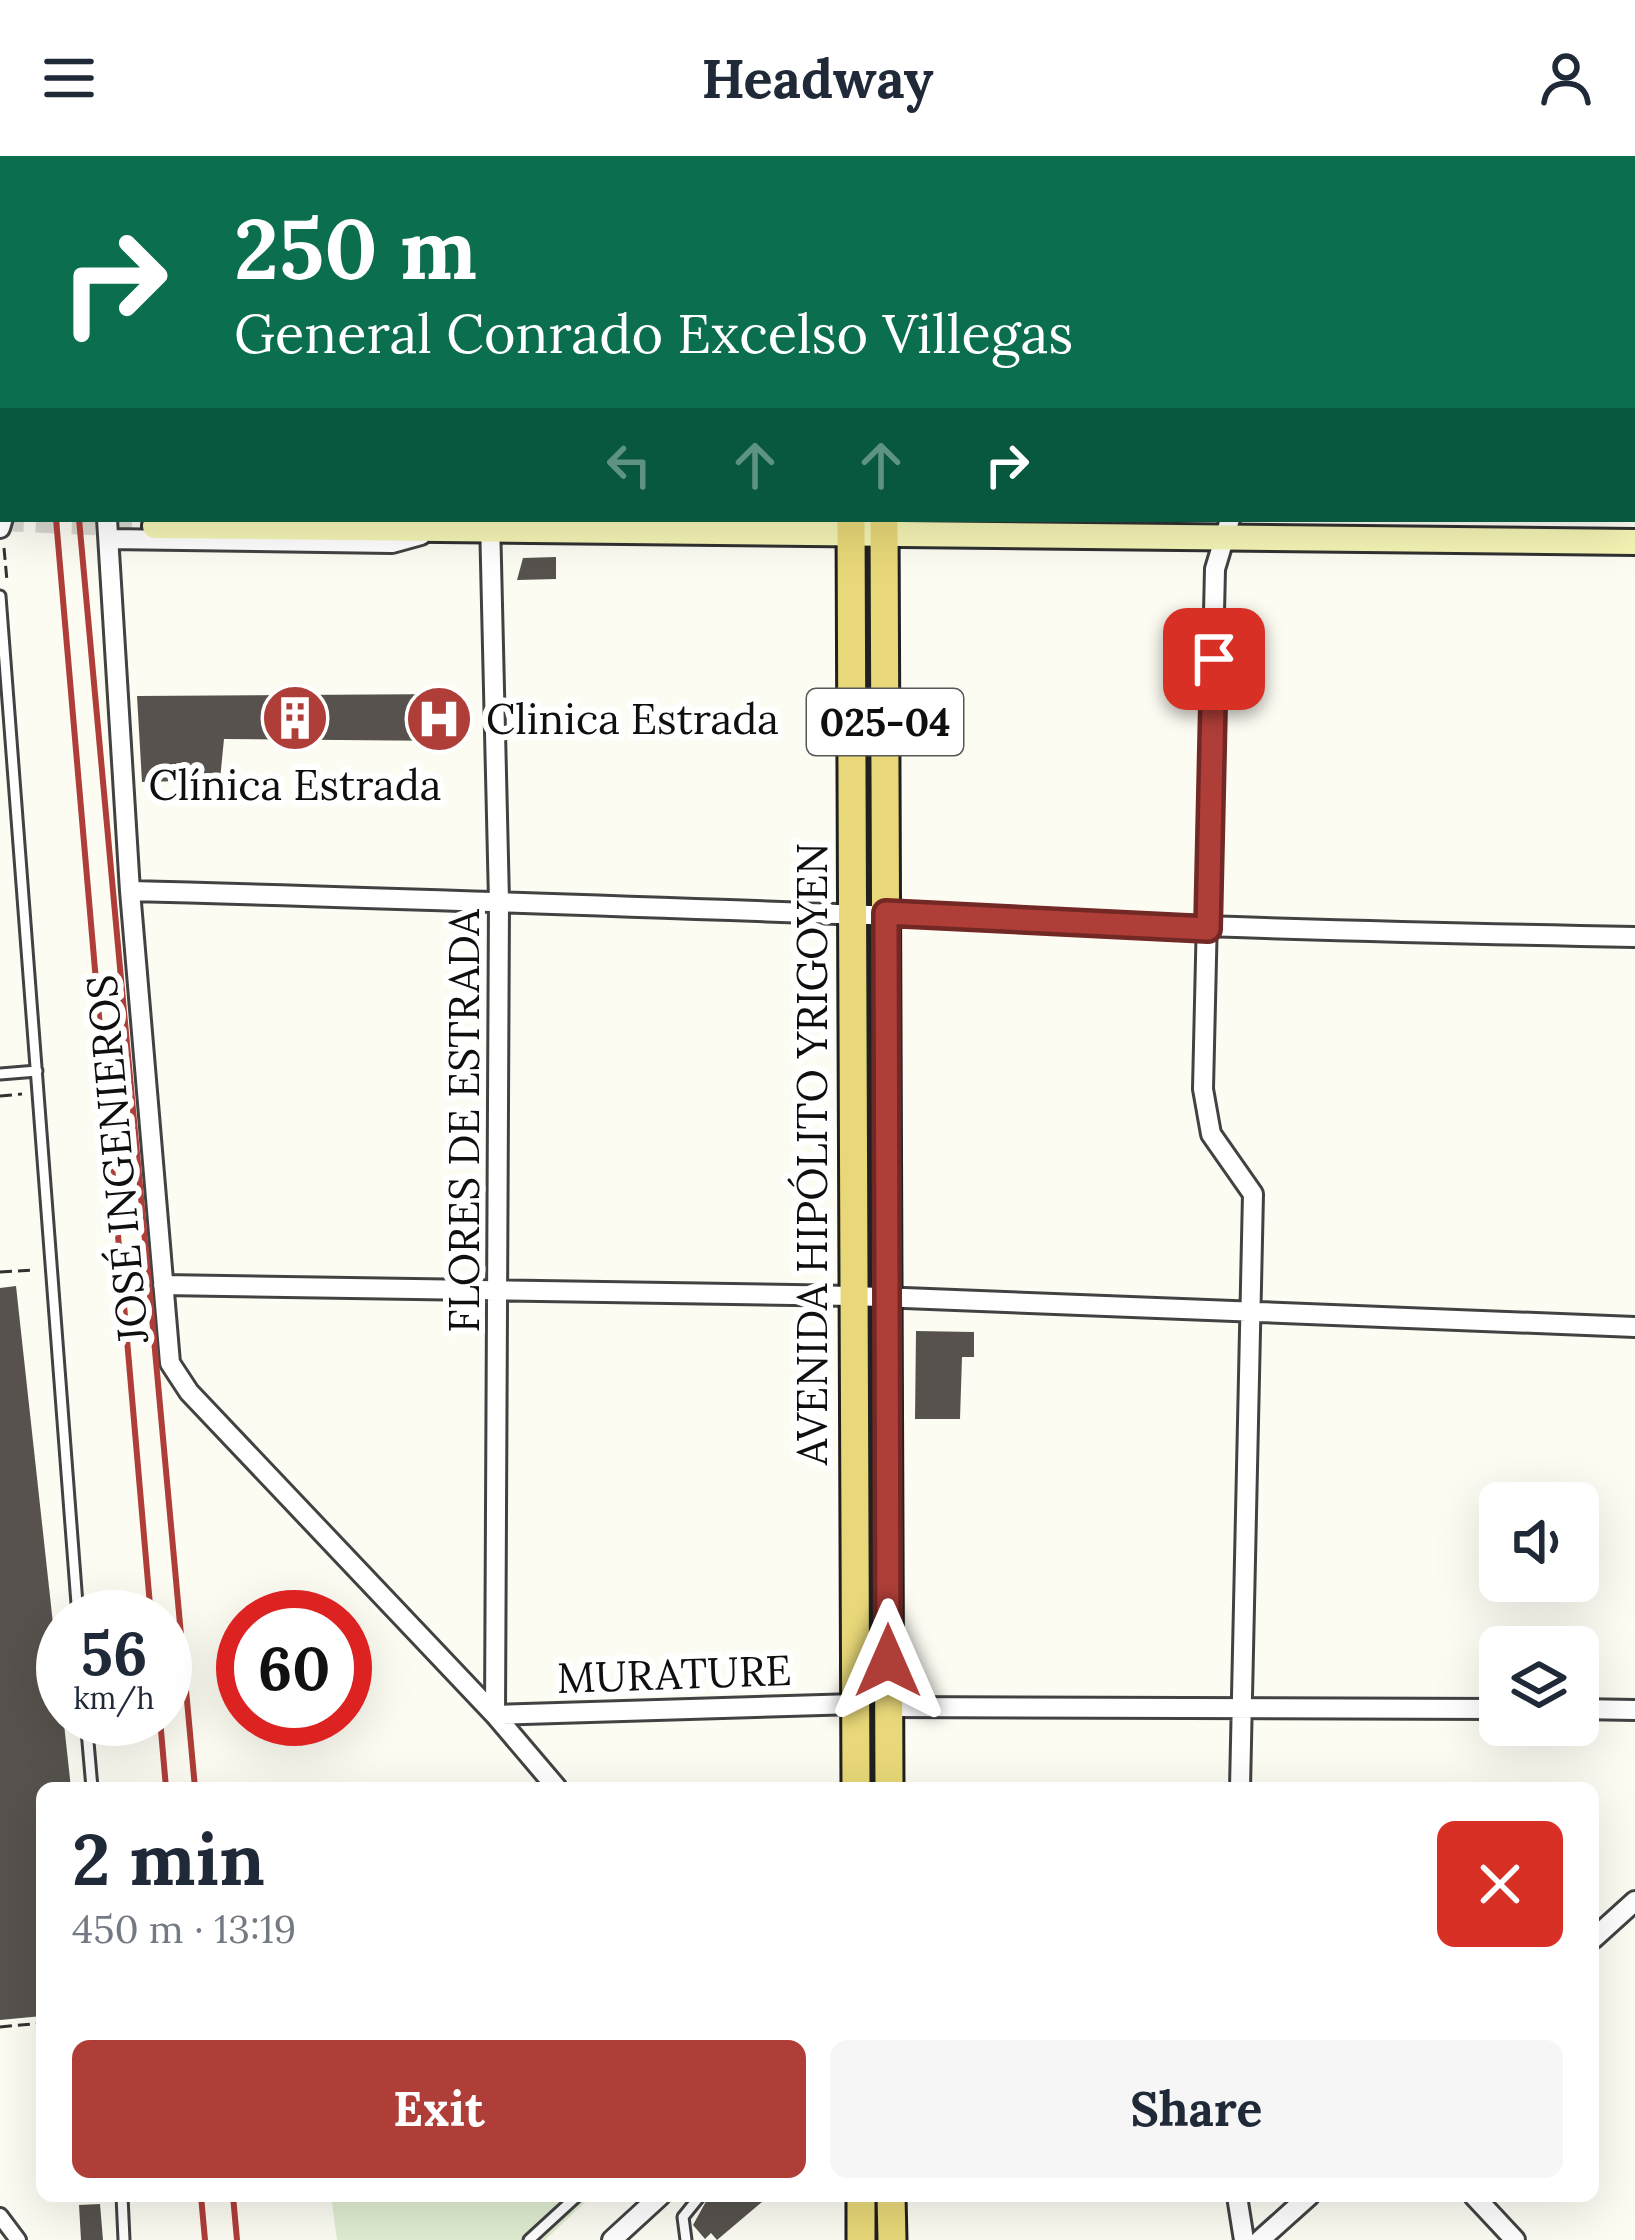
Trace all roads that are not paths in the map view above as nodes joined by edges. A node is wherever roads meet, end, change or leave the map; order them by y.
1 (440, 522) edge
2 (490, 523) edge
3 (454, 525) junction
4 (851, 525) edge
5 (884, 525) edge
6 (155, 526) dead end
7 (1226, 528) edge
8 (108, 529) edge
9 (1635, 542) edge
10 (0, 596) edge
11 (130, 891) junction
12 (500, 901) junction
13 (854, 911) junction
14 (886, 913) junction
15 (1208, 929) junction
16 (1635, 938) edge
17 (37, 1071) junction
18 (0, 1074) edge
19 (163, 1285) junction
20 (501, 1291) junction
21 (854, 1296) junction
22 (887, 1298) junction
23 (1250, 1310) junction
24 (1635, 1327) edge
25 (76, 1590) edge
26 (856, 1704) junction
27 (1240, 1706) junction
28 (888, 1707) junction
29 (1479, 1708) edge
30 (1599, 1709) edge
31 (1635, 1710) edge
32 (495, 1715) junction
33 (88, 1746) edge
34 (91, 1782) edge
35 (552, 1782) edge
36 (856, 1782) edge
37 (889, 1782) edge
38 (1240, 1782) edge
39 (1635, 1901) edge
40 (1599, 1934) edge
41 (122, 2202) edge
42 (571, 2202) edge
43 (653, 2202) edge
44 (695, 2202) edge
45 (860, 2202) edge
46 (891, 2202) edge
47 (1238, 2202) edge
48 (1302, 2202) edge
49 (1480, 2202) edge
50 (0, 2216) edge
51 (18, 2240) edge
52 (124, 2240) edge
53 (530, 2240) edge
54 (612, 2240) edge
55 (686, 2240) edge
56 (861, 2240) edge
57 (892, 2240) edge
58 (1244, 2240) edge
59 (1261, 2240) edge
60 (1515, 2240) edge

1 - 3 street
2 - 3 main road
2 - 4 main road
2 - 12 street, FLORES DE ESTRADA
3 - 6 main road
3 - 8 street
4 - 5 main road
4 - 13 main road, AVENIDA HIPÓLITO YRIGOYEN / 025-04
5 - 7 main road
5 - 14 main road, AVENIDA HIPÓLITO YRIGOYEN / 025-04
7 - 9 main road
7 - 15 street
8 - 11 street, JOSÉ INGENIEROS
10 - 17 lane
11 - 12 street
11 - 19 street, JOSÉ INGENIEROS
12 - 13 street
12 - 20 street, FLORES DE ESTRADA
13 - 14 street
13 - 21 main road, AVENIDA HIPÓLITO YRIGOYEN / 025-04
14 - 15 street
14 - 22 main road, AVENIDA HIPÓLITO YRIGOYEN / 025-04
15 - 16 street
15 - 23 street
17 - 18 lane
17 - 25 lane
19 - 20 street
19 - 32 street, JOSÉ INGENIEROS
20 - 21 street
20 - 32 street, FLORES DE ESTRADA
21 - 22 street
21 - 26 main road, AVENIDA HIPÓLITO YRIGOYEN / 025-04
22 - 23 street
22 - 28 main road, AVENIDA HIPÓLITO YRIGOYEN / 025-04
23 - 24 street
23 - 27 street
26 - 32 street, MURATURE
26 - 36 main road, AVENIDA HIPÓLITO YRIGOYEN / 025-04
27 - 28 street
27 - 29 street
27 - 38 street
28 - 37 main road, AVENIDA HIPÓLITO YRIGOYEN / 025-04
30 - 31 street
32 - 35 street, JOSÉ INGENIEROS
33 - 34 lane
39 - 40 street
41 - 52 lane
42 - 53 lane
43 - 54 street
44 - 55 lane
45 - 56 main road
46 - 57 main road
47 - 58 street
48 - 59 street
49 - 60 street
50 - 51 street

